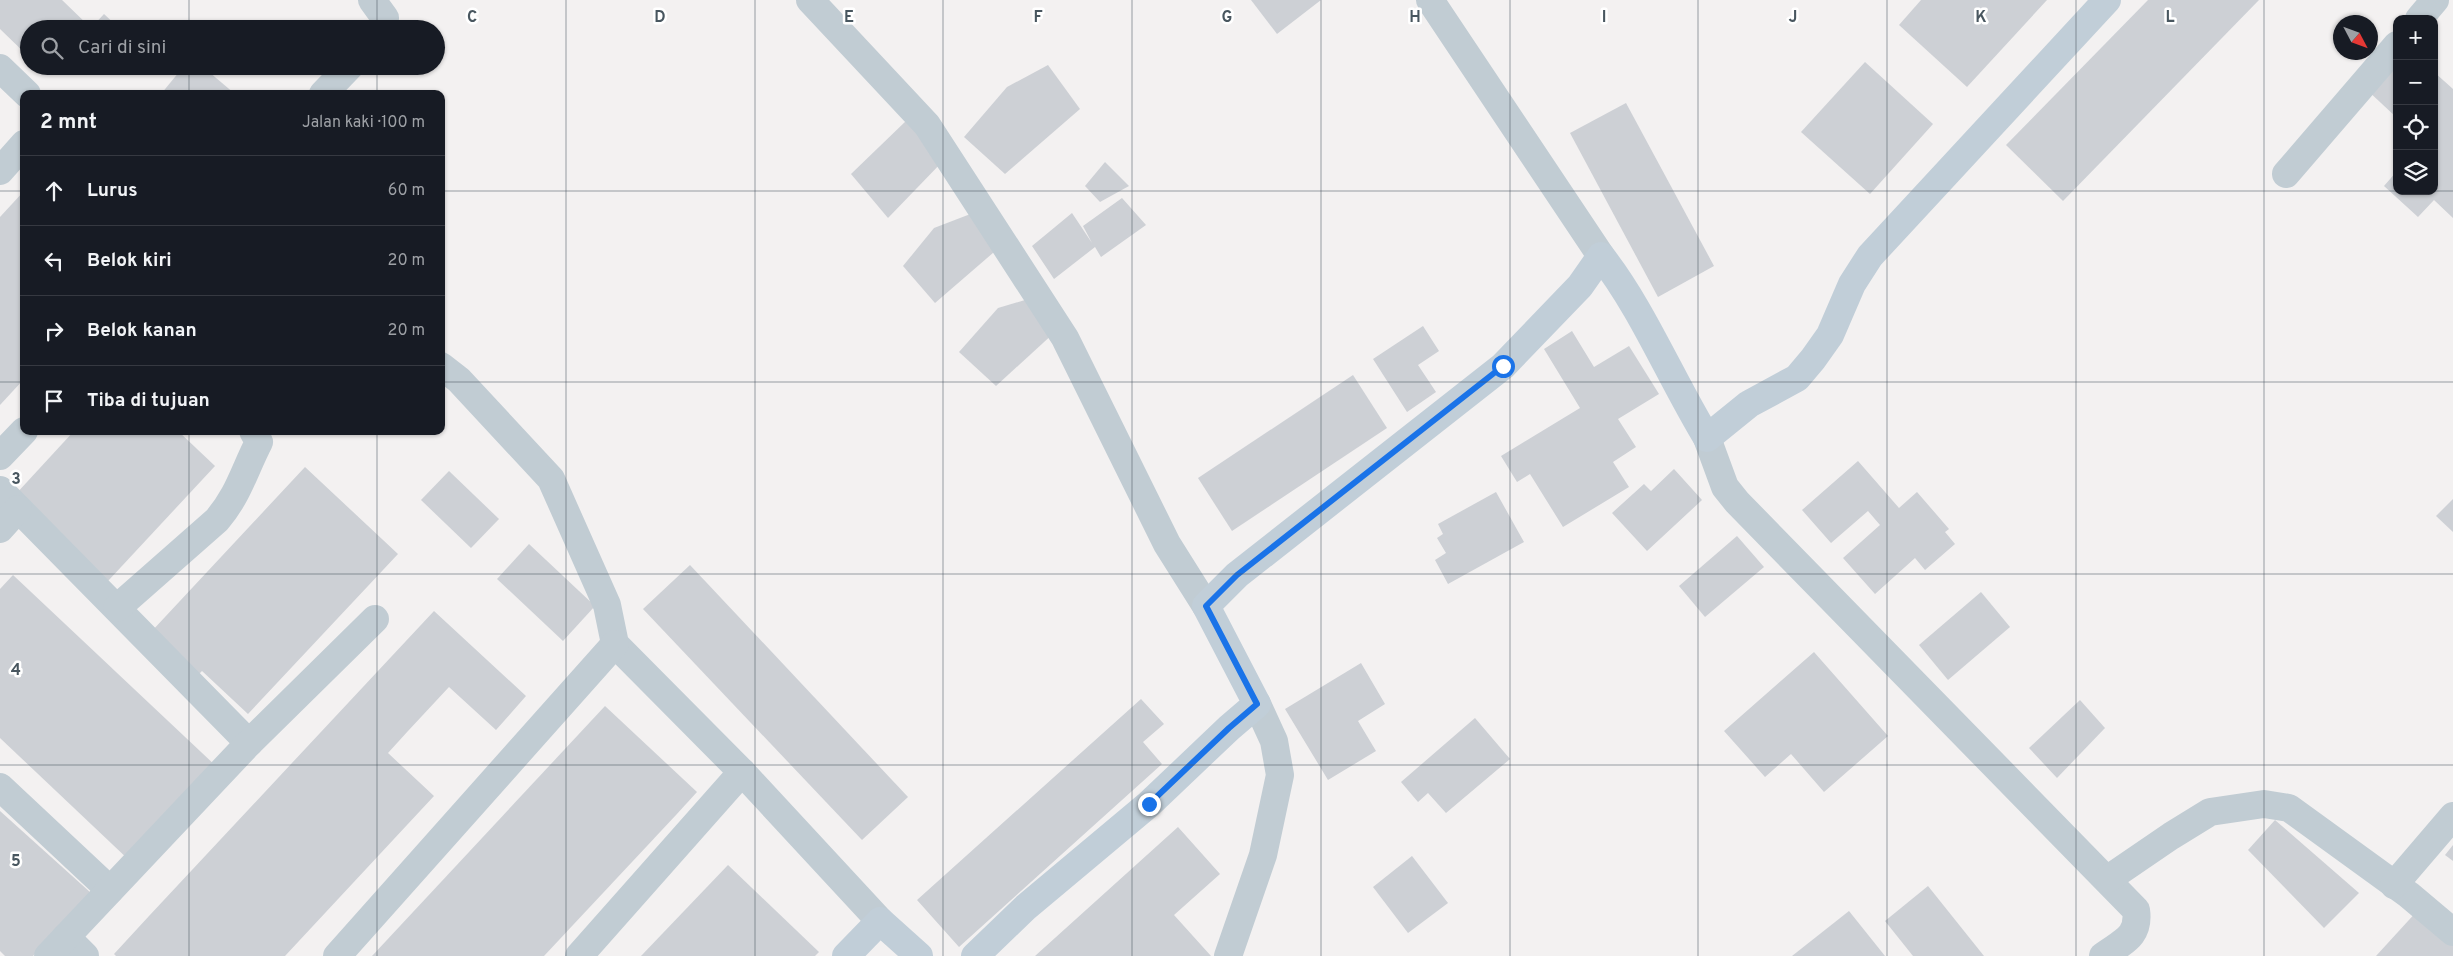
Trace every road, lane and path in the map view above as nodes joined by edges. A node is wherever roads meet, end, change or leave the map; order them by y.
1 (372, 0) edge
2 (810, 0) edge
3 (1430, 0) edge
4 (2107, 0) edge
5 (2435, 0) edge
6 (2422, 15) edge
7 (385, 20) edge
8 (2393, 50) edge
9 (0, 68) edge
10 (341, 75) edge
11 (23, 90) edge
12 (327, 90) edge
13 (20, 148) edge
14 (0, 170) edge
15 (2286, 174) dead end
16 (1601, 256) junction
17 (445, 369) edge
18 (20, 435) edge
19 (255, 435) edge
20 (1707, 438) junction
21 (0, 456) edge
22 (9, 500) edge
23 (0, 529) edge
24 (1206, 606) junction
25 (118, 608) junction
26 (376, 619) dead end
27 (614, 644) junction
28 (1257, 704) junction
29 (249, 744) junction
30 (742, 772) junction
31 (0, 787) edge
32 (2453, 816) edge
33 (2108, 879) junction
34 (2394, 885) junction
35 (110, 890) junction
36 (880, 921) junction
37 (2453, 932) edge
38 (57, 947) edge
39 (85, 956) edge
40 (337, 956) edge
41 (579, 956) edge
42 (846, 956) edge
43 (919, 956) edge
44 (974, 956) edge
45 (1228, 956) edge
46 (2103, 956) edge

1 - 7 street
2 - 24 street
3 - 16 street
4 - 20 street
5 - 6 street
8 - 15 street
9 - 11 street
10 - 12 street
13 - 14 street
16 - 20 street
16 - 24 street
17 - 27 street
18 - 21 street
19 - 25 street
20 - 33 street
22 - 23 street
22 - 25 street
24 - 28 street
25 - 29 street
26 - 29 street
27 - 30 street
27 - 40 street
28 - 44 street
28 - 45 street
29 - 35 street
30 - 36 street
30 - 41 street
31 - 35 street
32 - 34 street
33 - 34 street
33 - 46 street
34 - 37 street
35 - 38 street
36 - 42 street
36 - 43 street
38 - 39 street

